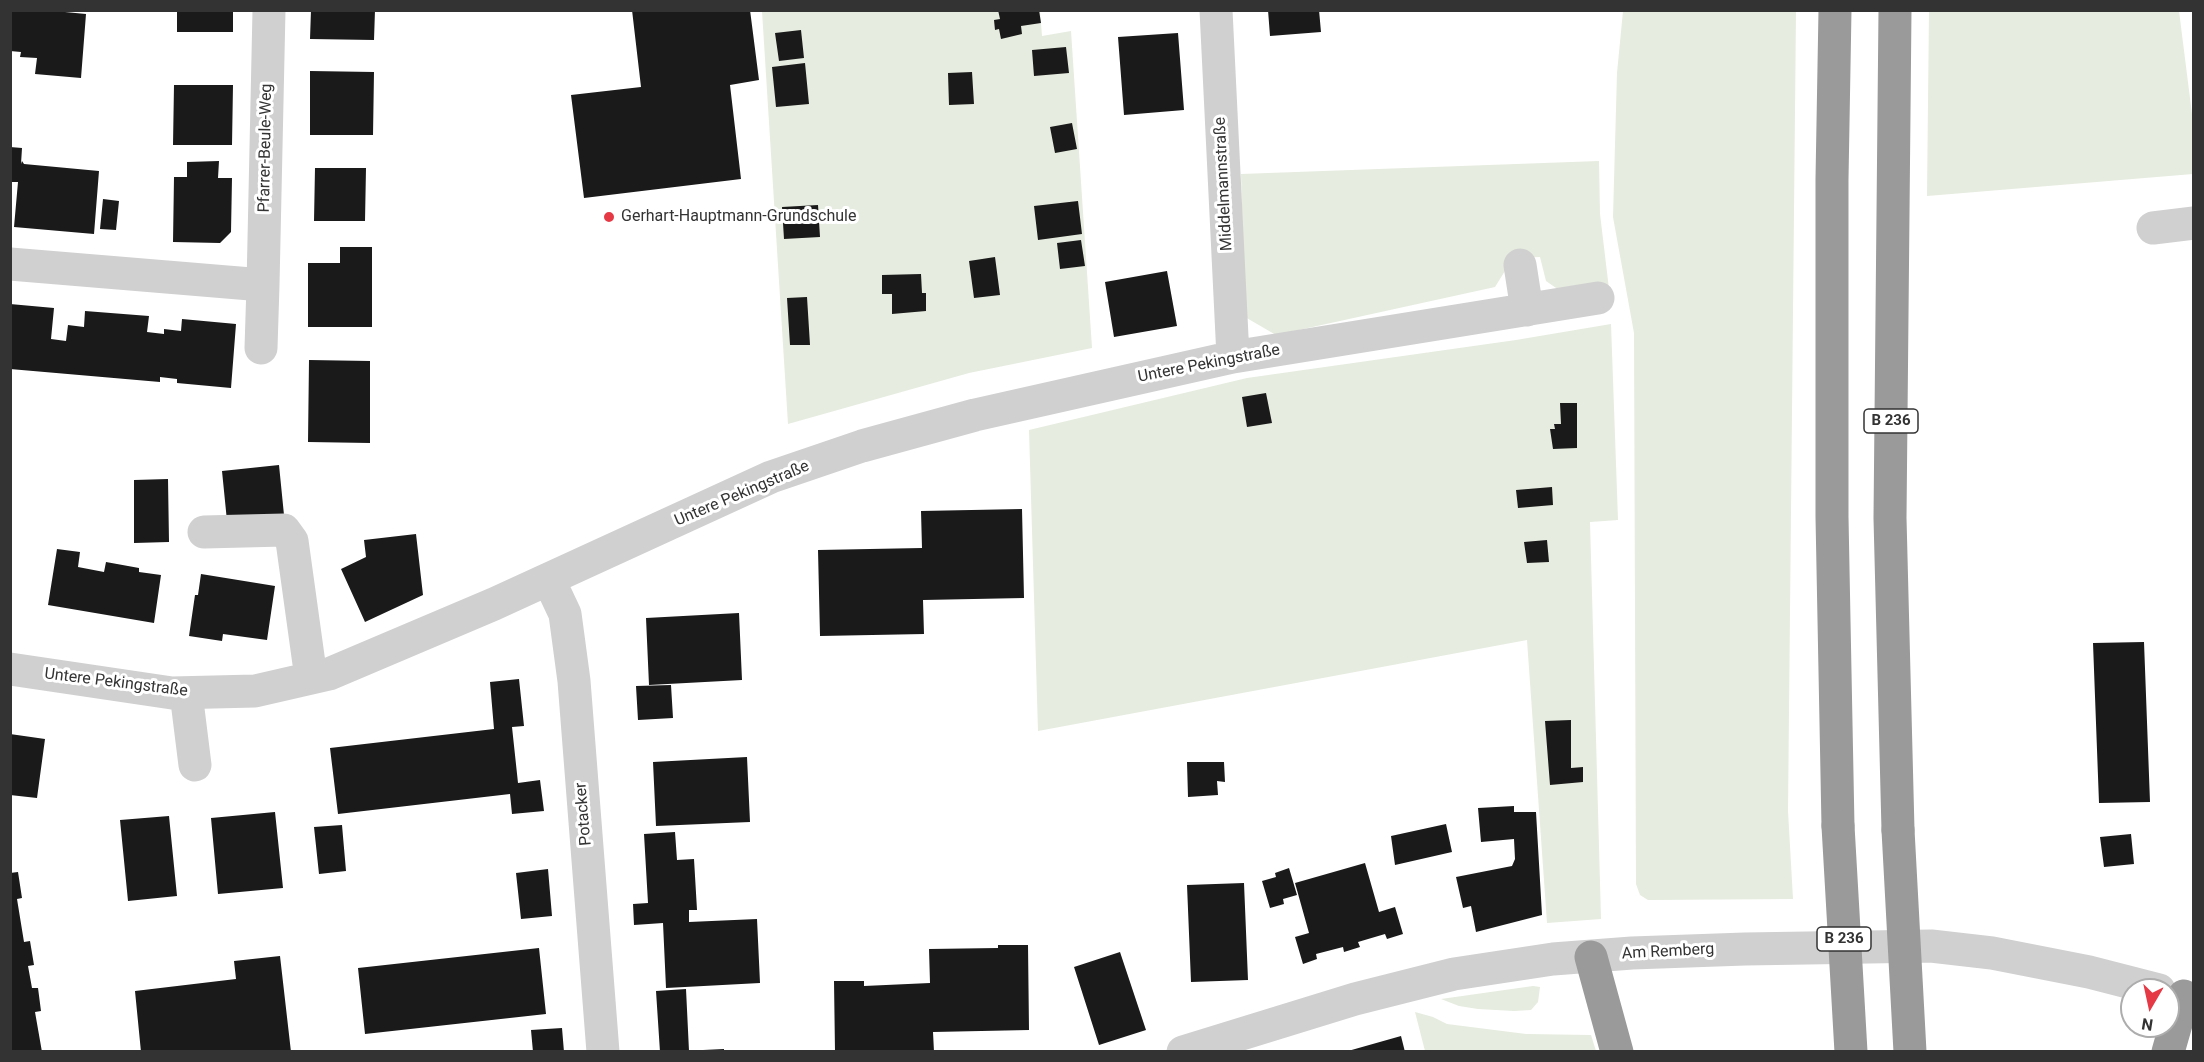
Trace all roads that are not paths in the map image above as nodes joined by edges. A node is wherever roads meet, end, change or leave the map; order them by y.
1 (269, 10) edge
2 (1216, 10) edge
3 (1835, 10) edge
4 (1894, 10) edge
5 (2193, 223) edge
6 (2153, 228) dead end
7 (10, 264) edge
8 (1520, 266) dead end
9 (263, 285) junction
10 (1598, 298) dead end
11 (1527, 310) junction
12 (261, 348) dead end
13 (1233, 357) junction
14 (204, 532) dead end
15 (549, 580) junction
16 (10, 669) edge
17 (311, 678) junction
18 (186, 693) junction
19 (195, 765) dead end
20 (1591, 957) junction
21 (2120, 980) edge
22 (603, 1052) edge
23 (1184, 1052) edge
24 (1617, 1052) edge
25 (1851, 1052) edge
26 (1910, 1052) edge

1 - 9 street, Pfarrer-Beule-Weg
2 - 13 street, Middelmannstraße
3 - 25 highway, B 236, bridge
4 - 26 highway, B 236, bridge
5 - 6 street
7 - 9 street
8 - 11 street
9 - 12 street, Pfarrer-Beule-Weg
10 - 11 street, Untere Pekingstraße
11 - 13 street, Untere Pekingstraße
13 - 15 street, Untere Pekingstraße
14 - 17 street
15 - 17 street, Untere Pekingstraße
15 - 22 street, Potacker
16 - 18 street, Untere Pekingstraße
17 - 18 street, Untere Pekingstraße
18 - 19 street
20 - 21 street, Am Remberg
20 - 23 street, Am Remberg
20 - 24 highway

